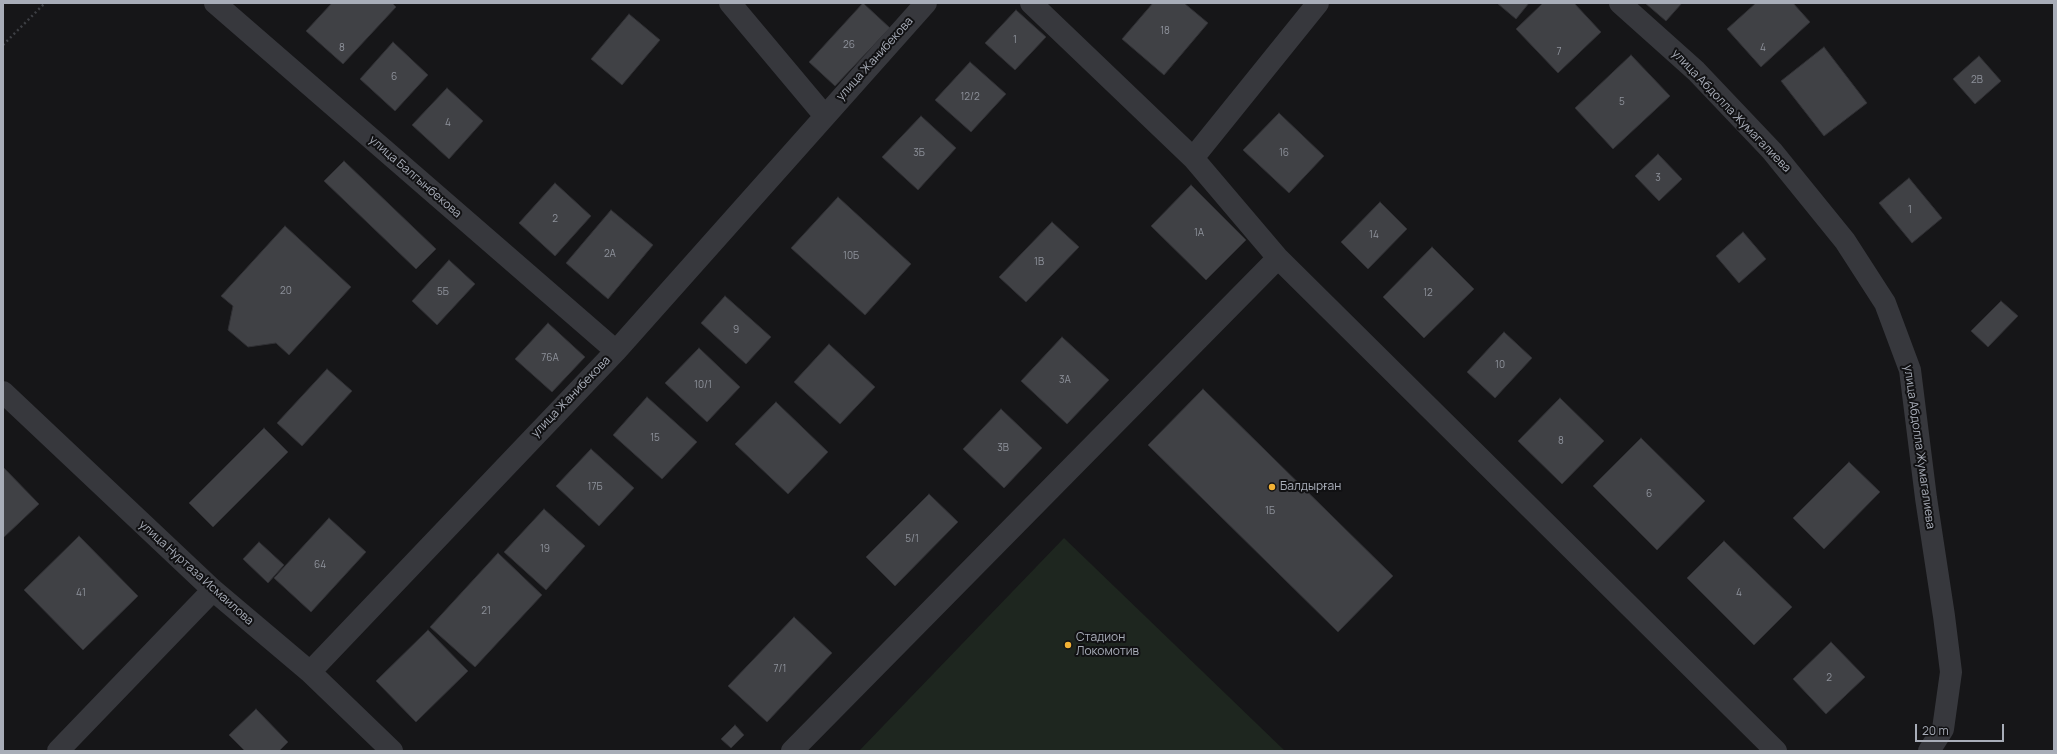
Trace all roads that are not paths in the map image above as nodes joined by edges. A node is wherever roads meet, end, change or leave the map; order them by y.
1 (215, 3) edge
2 (730, 3) edge
3 (926, 3) edge
4 (1031, 3) edge
5 (1318, 3) edge
6 (1620, 3) edge
7 (824, 115) junction
8 (1193, 158) junction
9 (1278, 258) junction
10 (616, 351) junction
11 (3, 392) edge
12 (213, 590) junction
13 (310, 672) junction
14 (58, 751) edge
15 (392, 751) edge
16 (792, 751) edge
17 (1776, 751) edge
18 (1929, 751) edge

1 - 10 street, улица Балгынбекова
2 - 7 street
3 - 7 street, улица Жанибекова
4 - 8 street
5 - 8 street
6 - 18 street, улица Абдолла Жумагалиева
7 - 10 street, улица Жанибекова
8 - 9 street
9 - 16 street
9 - 17 street
10 - 13 street, улица Жанибекова
11 - 12 street, улица Нуртаза Исмаилова
12 - 13 street, улица Нуртаза Исмаилова
12 - 14 street
13 - 15 street, улица Нуртаза Исмаилова

